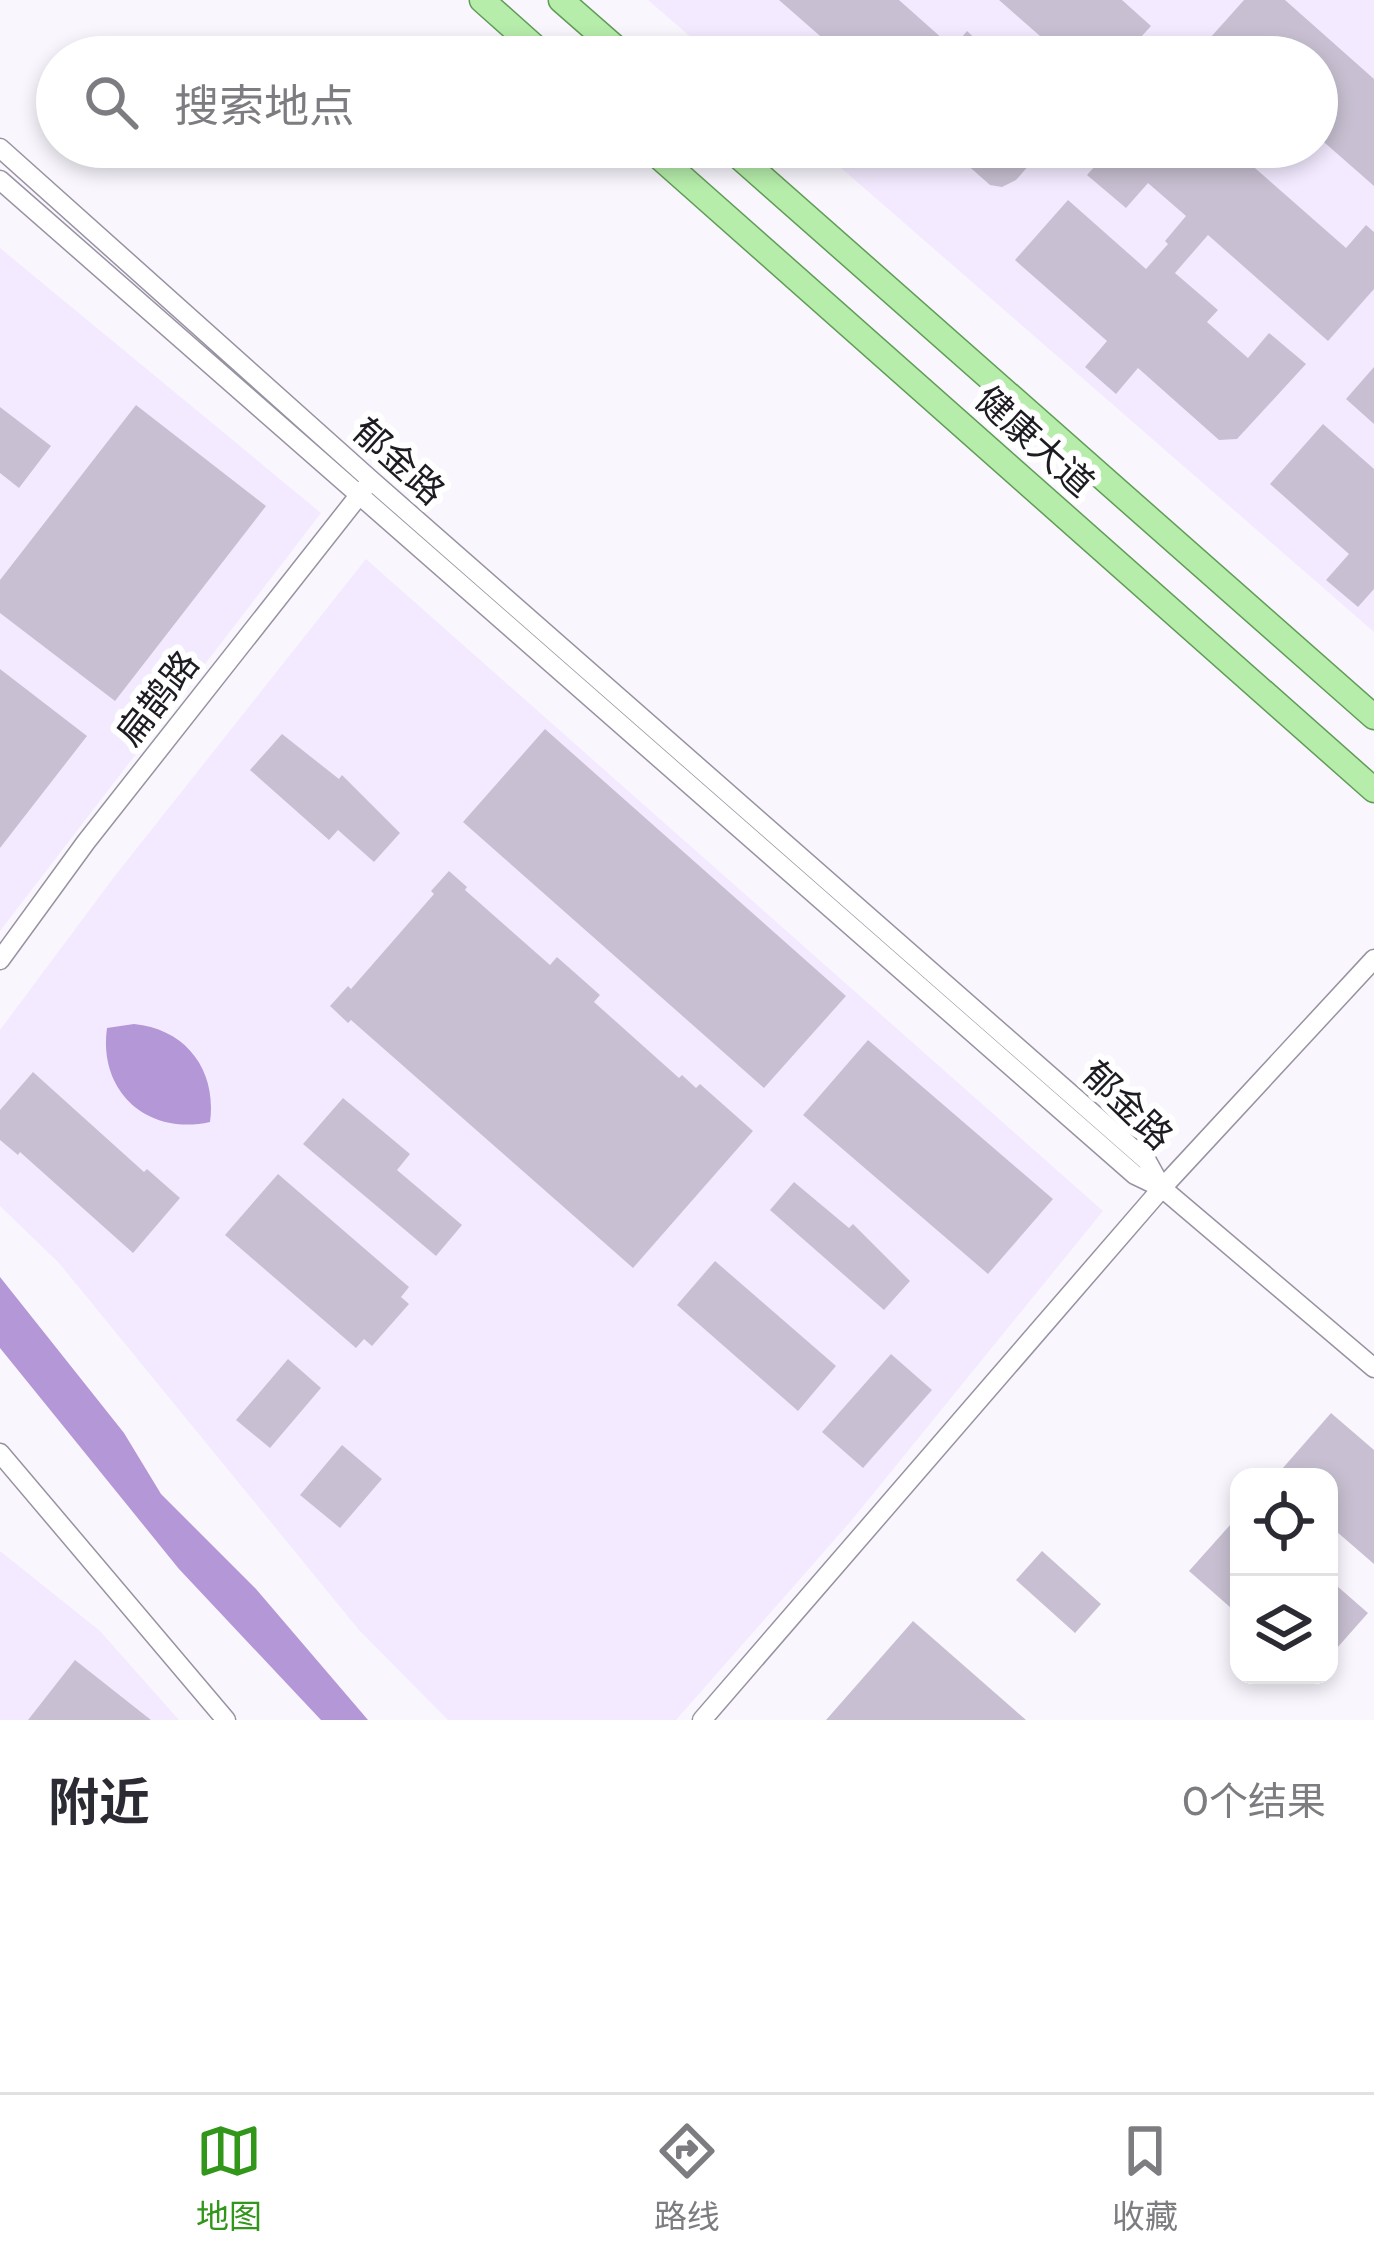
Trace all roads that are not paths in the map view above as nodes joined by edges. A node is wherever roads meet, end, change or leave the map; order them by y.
1 (482, 0) edge
2 (561, 0) edge
3 (523, 36) edge
4 (602, 36) edge
5 (0, 148) edge
6 (672, 168) edge
7 (752, 168) edge
8 (0, 180) edge
9 (365, 487) junction
10 (1374, 717) edge
11 (1374, 790) edge
12 (1374, 959) edge
13 (0, 960) edge
14 (1162, 1188) junction
15 (1374, 1367) edge
16 (0, 1453) edge
17 (226, 1720) edge
18 (702, 1720) edge

1 - 3 main road
2 - 4 main road
5 - 9 street, 郁金路
6 - 11 main road, 健康大道
7 - 10 main road, 健康大道
8 - 9 street, 郁金路
9 - 13 street, 扁鹊路
9 - 14 street, 郁金路
12 - 14 street
14 - 15 street, 郁金路
14 - 18 street
16 - 17 street

